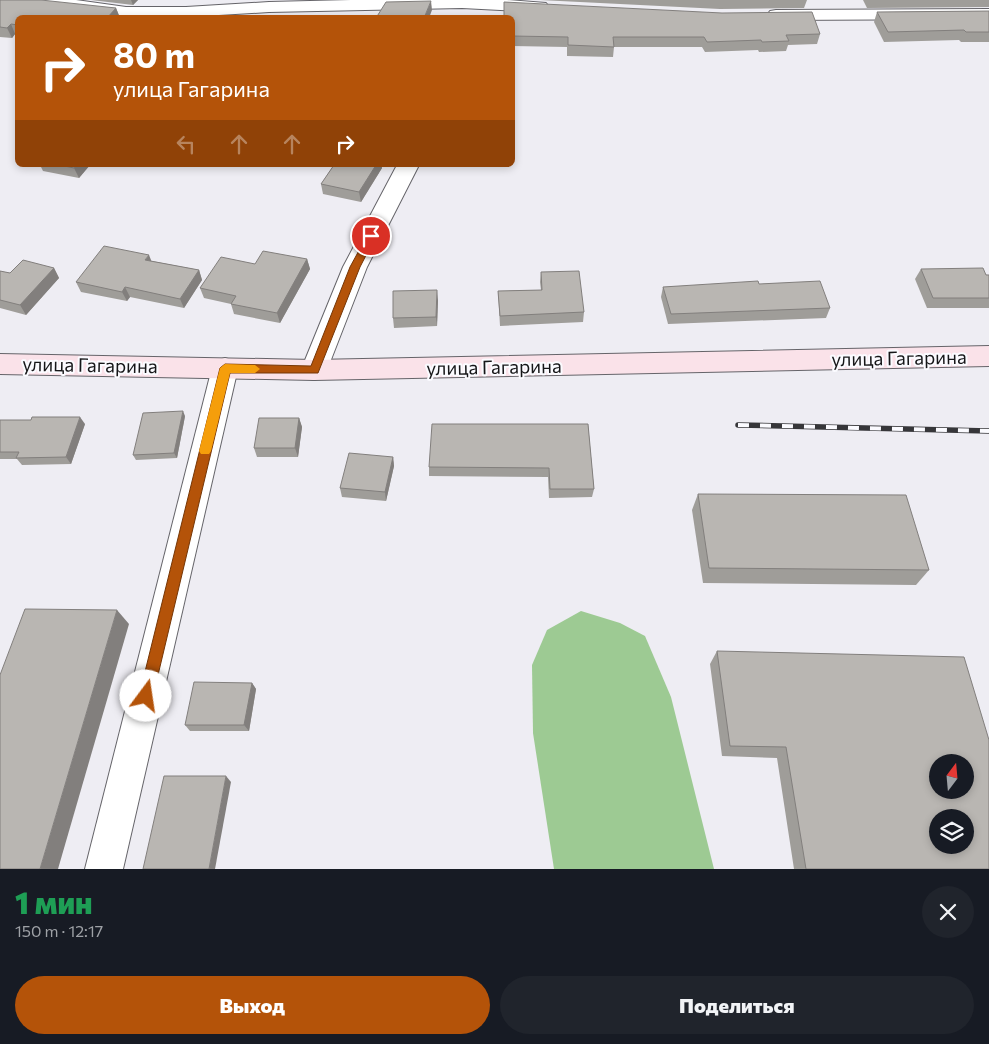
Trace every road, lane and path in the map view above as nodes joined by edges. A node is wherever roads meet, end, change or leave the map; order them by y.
1 (14, 0) edge
2 (461, 7) edge
3 (561, 8) edge
4 (989, 14) edge
5 (760, 16) edge
6 (407, 167) edge
7 (989, 356) edge
8 (0, 364) edge
9 (225, 368) junction
10 (314, 370) junction
11 (104, 869) edge

1 - 2 street
2 - 3 street
4 - 5 street
6 - 10 street
7 - 10 main road, улица Гагарина
8 - 9 main road, улица Гагарина
9 - 10 main road, улица Гагарина
9 - 11 street

